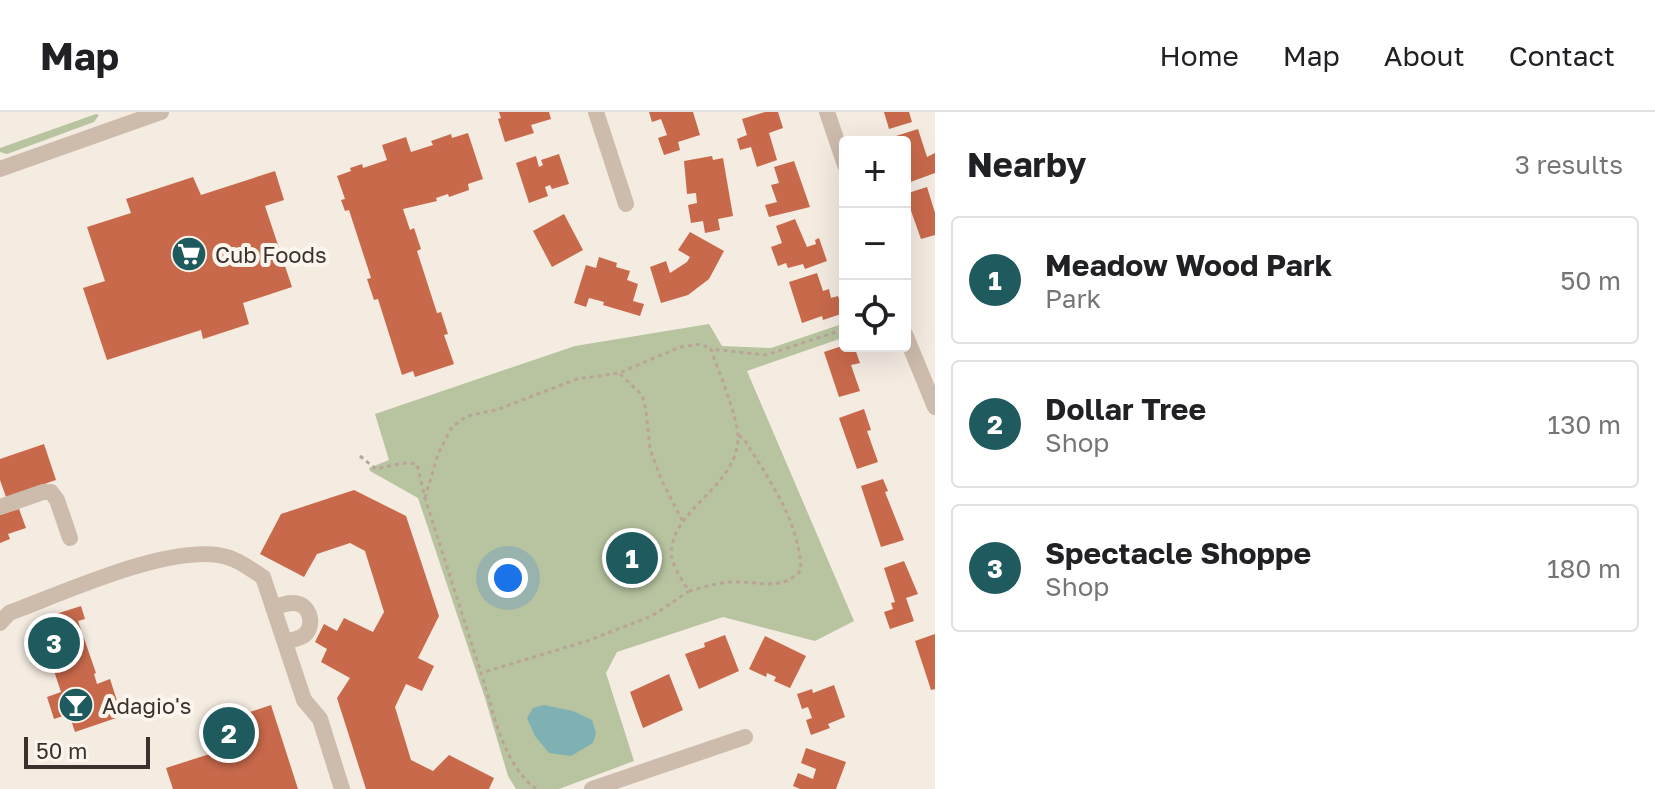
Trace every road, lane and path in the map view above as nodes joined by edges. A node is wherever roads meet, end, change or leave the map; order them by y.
1 (161, 112) edge
2 (596, 112) edge
3 (827, 112) edge
4 (117, 119) edge
5 (839, 147) edge
6 (0, 169) edge
7 (626, 204) dead end
8 (839, 331) edge
9 (711, 349) junction
10 (911, 349) edge
11 (619, 373) junction
12 (935, 407) edge
13 (738, 435) junction
14 (360, 456) dead end
15 (425, 498) junction
16 (0, 507) edge
17 (682, 520) junction
18 (70, 538) dead end
19 (689, 591) junction
20 (273, 608) junction
21 (3, 615) edge
22 (285, 642) junction
23 (481, 673) junction
24 (745, 737) dead end
25 (525, 780) junction
26 (342, 789) edge
27 (528, 789) edge
28 (536, 789) edge
29 (592, 789) edge

1 - 4 street
2 - 7 street
3 - 5 street
4 - 6 street
8 - 9 path
9 - 11 path
9 - 13 path
10 - 12 street
11 - 15 path
11 - 17 path
13 - 17 path
13 - 19 path
14 - 15 path
15 - 23 path
16 - 18 street
17 - 19 path
19 - 23 path
20 - 21 street
20 - 22 street
20 - 22 street
22 - 26 street
23 - 25 path
24 - 29 street
25 - 27 path
25 - 28 path

